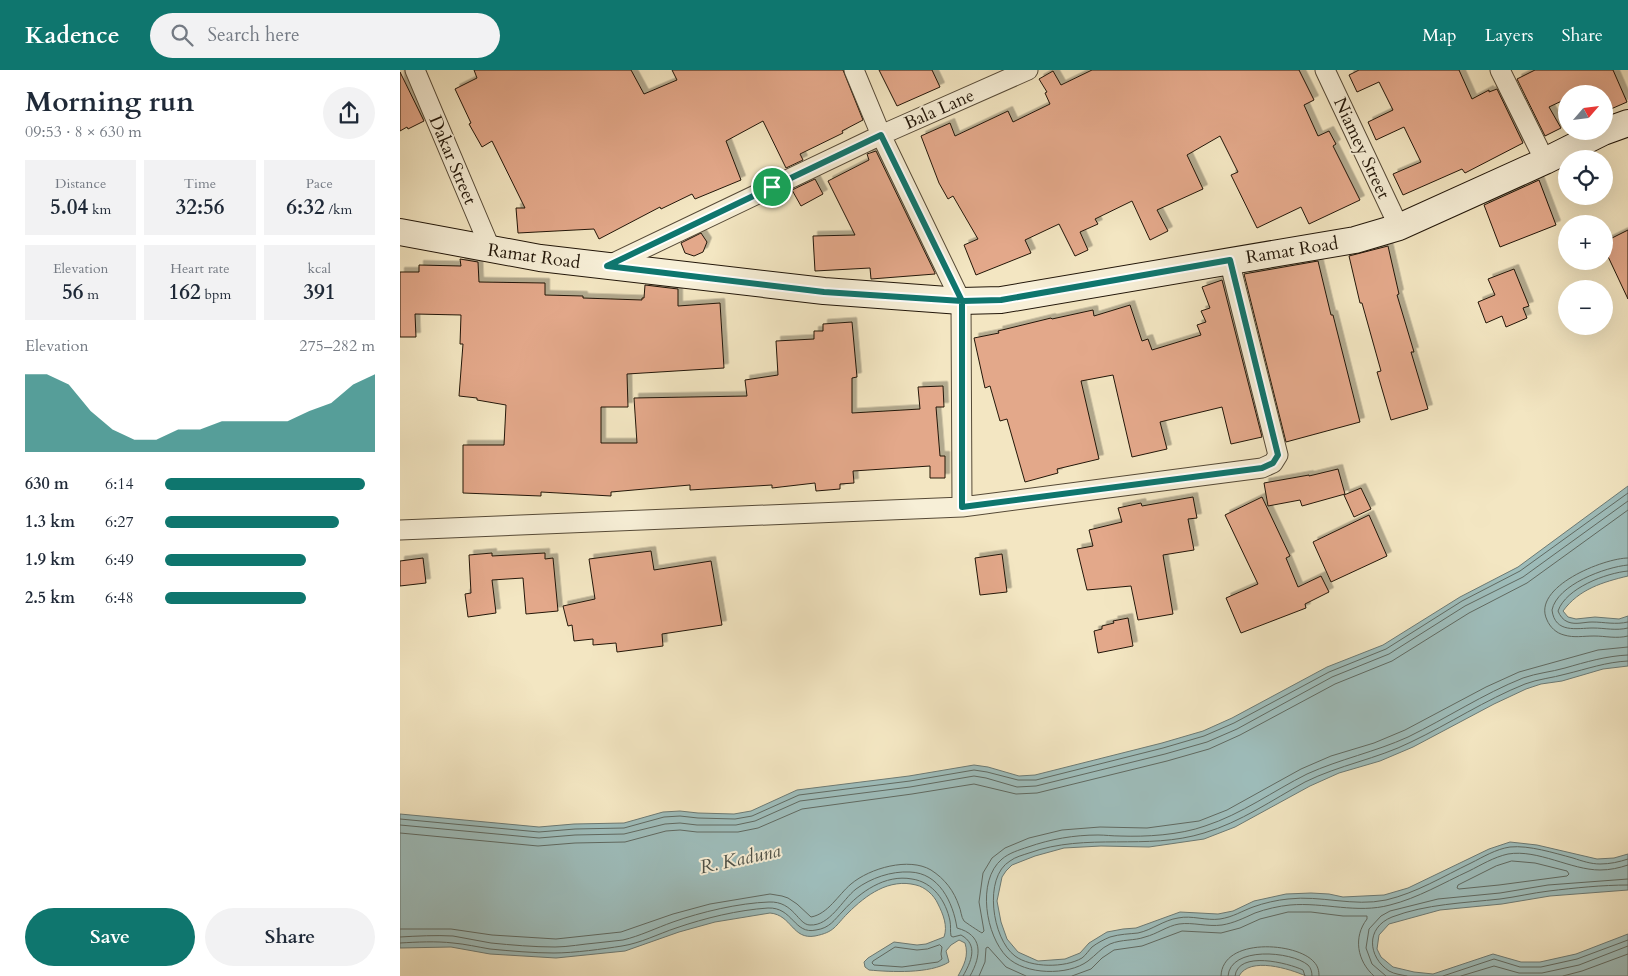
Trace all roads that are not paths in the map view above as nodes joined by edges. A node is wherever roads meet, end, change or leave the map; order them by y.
1 (415, 70) edge
2 (854, 70) edge
3 (1028, 70) edge
4 (1325, 70) edge
5 (1500, 70) edge
6 (1628, 123) edge
7 (881, 135) junction
8 (1544, 161) junction
9 (1399, 227) junction
10 (400, 232) edge
11 (491, 250) junction
12 (1230, 260) junction
13 (607, 266) junction
14 (962, 301) junction
15 (962, 507) junction
16 (400, 530) edge

1 - 11 street, Dakar Street
2 - 7 street
3 - 7 street, Bala Lane
4 - 9 street, Niamey Street
5 - 8 street
6 - 8 street, Ramat Road
7 - 13 street, Bala Lane
7 - 14 street
8 - 9 street, Ramat Road
9 - 12 street, Ramat Road
10 - 11 street, Ramat Road
11 - 13 street, Ramat Road
12 - 14 street, Ramat Road
12 - 15 street
13 - 14 street, Ramat Road
14 - 15 street
15 - 16 street

